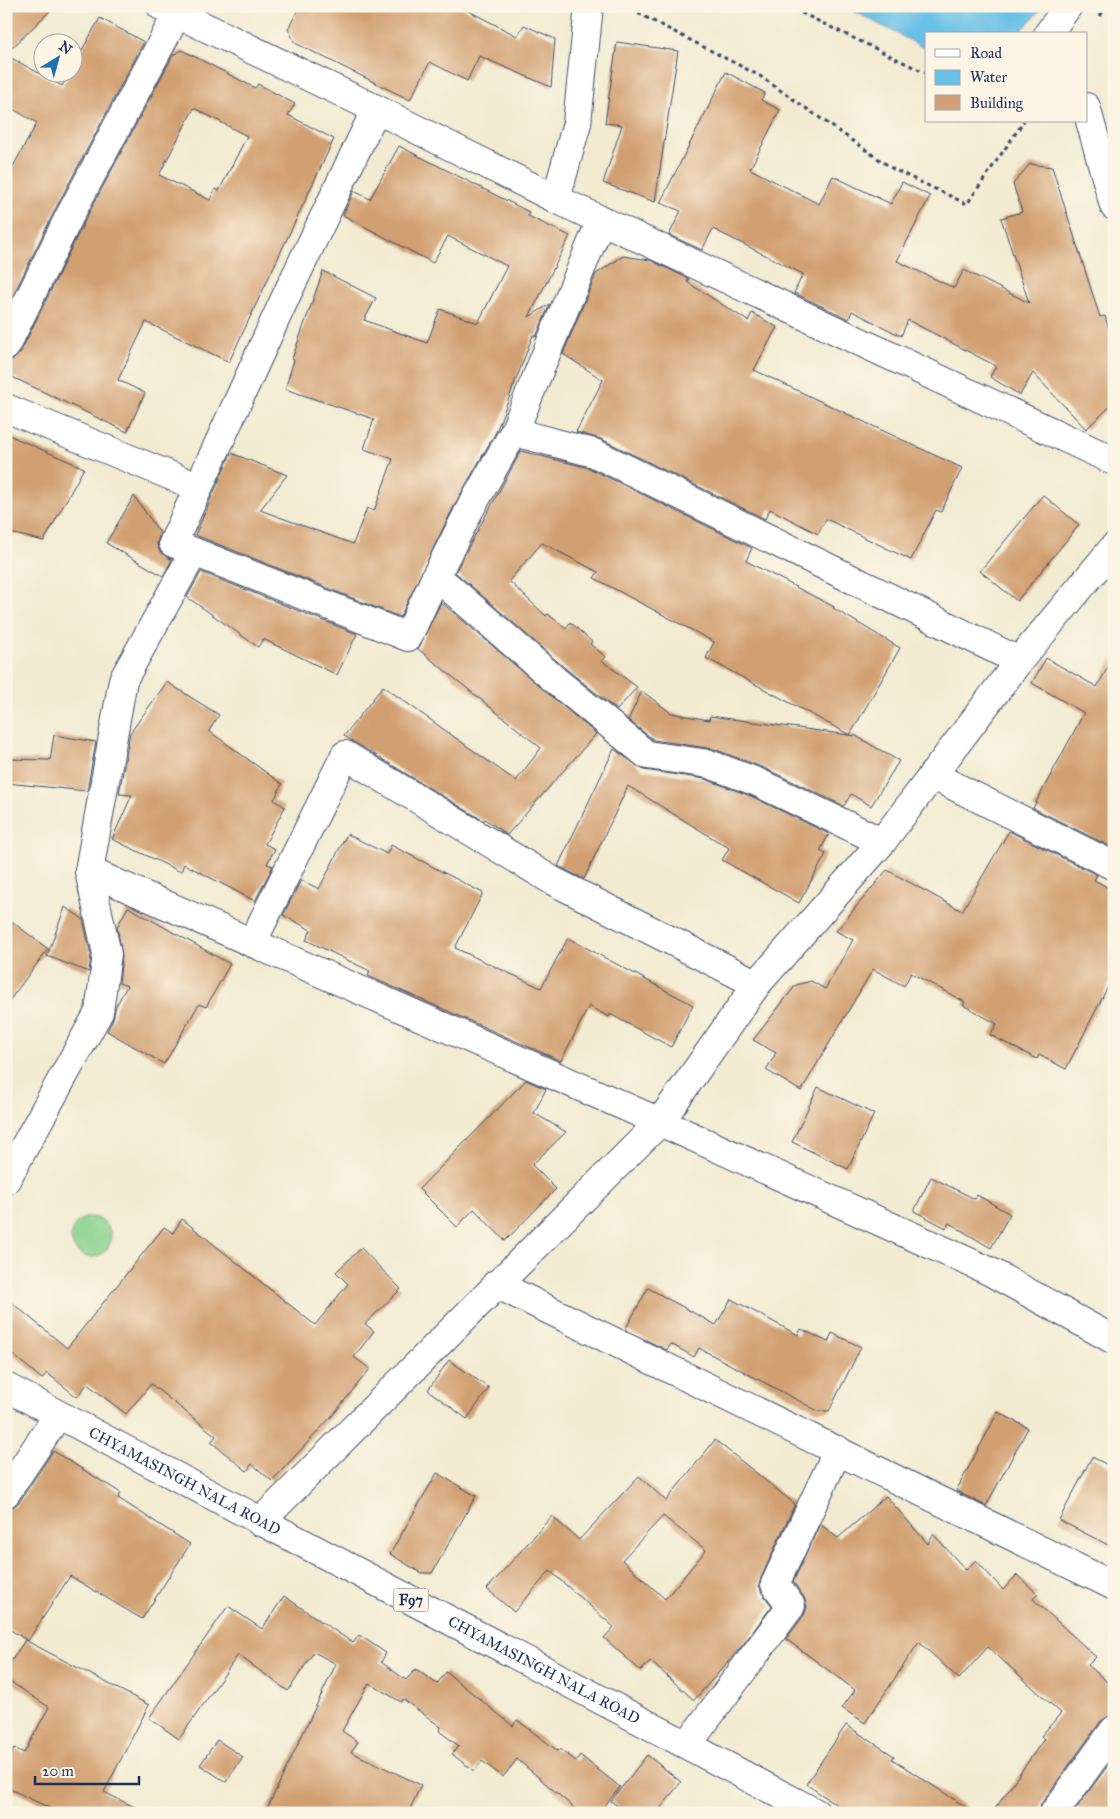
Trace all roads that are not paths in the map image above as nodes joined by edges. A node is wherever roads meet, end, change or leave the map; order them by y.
1 (589, 6) edge
2 (1068, 6) edge
3 (169, 10) edge
4 (1049, 32) edge
5 (376, 109) junction
6 (1088, 114) edge
7 (556, 199) junction
8 (1114, 206) edge
9 (601, 220) junction
10 (6, 346) edge
11 (6, 408) edge
12 (514, 432) junction
13 (1114, 461) edge
14 (198, 487) junction
15 (1114, 547) edge
16 (194, 552) junction
17 (436, 576) junction
18 (1019, 661) junction
19 (932, 775) junction
20 (882, 842) junction
21 (1114, 866) edge
22 (89, 871) junction
23 (252, 943) junction
24 (757, 984) junction
25 (660, 1122) junction
26 (6, 1180) edge
27 (496, 1284) junction
28 (1114, 1340) edge
29 (6, 1386) edge
30 (58, 1415) junction
31 (838, 1450) junction
32 (6, 1493) edge
33 (260, 1522) junction
34 (1114, 1586) edge
35 (1114, 1730) edge
36 (687, 1745) junction
37 (816, 1813) edge
38 (1054, 1813) edge

1 - 7 street
2 - 4 street
3 - 5 street
3 - 10 street
5 - 7 street
5 - 14 street
6 - 8 street
7 - 9 street
9 - 12 street
9 - 13 street
11 - 14 street
12 - 17 street
12 - 18 street
14 - 16 street
15 - 18 street
16 - 17 street
16 - 22 street
17 - 20 street
18 - 19 street
19 - 20 street
19 - 21 street
20 - 24 street
22 - 23 street
22 - 26 street
23 - 24 street
23 - 25 street
24 - 25 street
25 - 27 street
25 - 28 street
27 - 31 street
27 - 33 street
29 - 30 street, CHYAMASINGH NALA ROAD / F97
30 - 32 street
30 - 33 street, CHYAMASINGH NALA ROAD / F97
31 - 34 street
31 - 36 street
33 - 36 street, CHYAMASINGH NALA ROAD / F97
35 - 38 street
36 - 37 street, CHYAMASINGH NALA ROAD / F97

